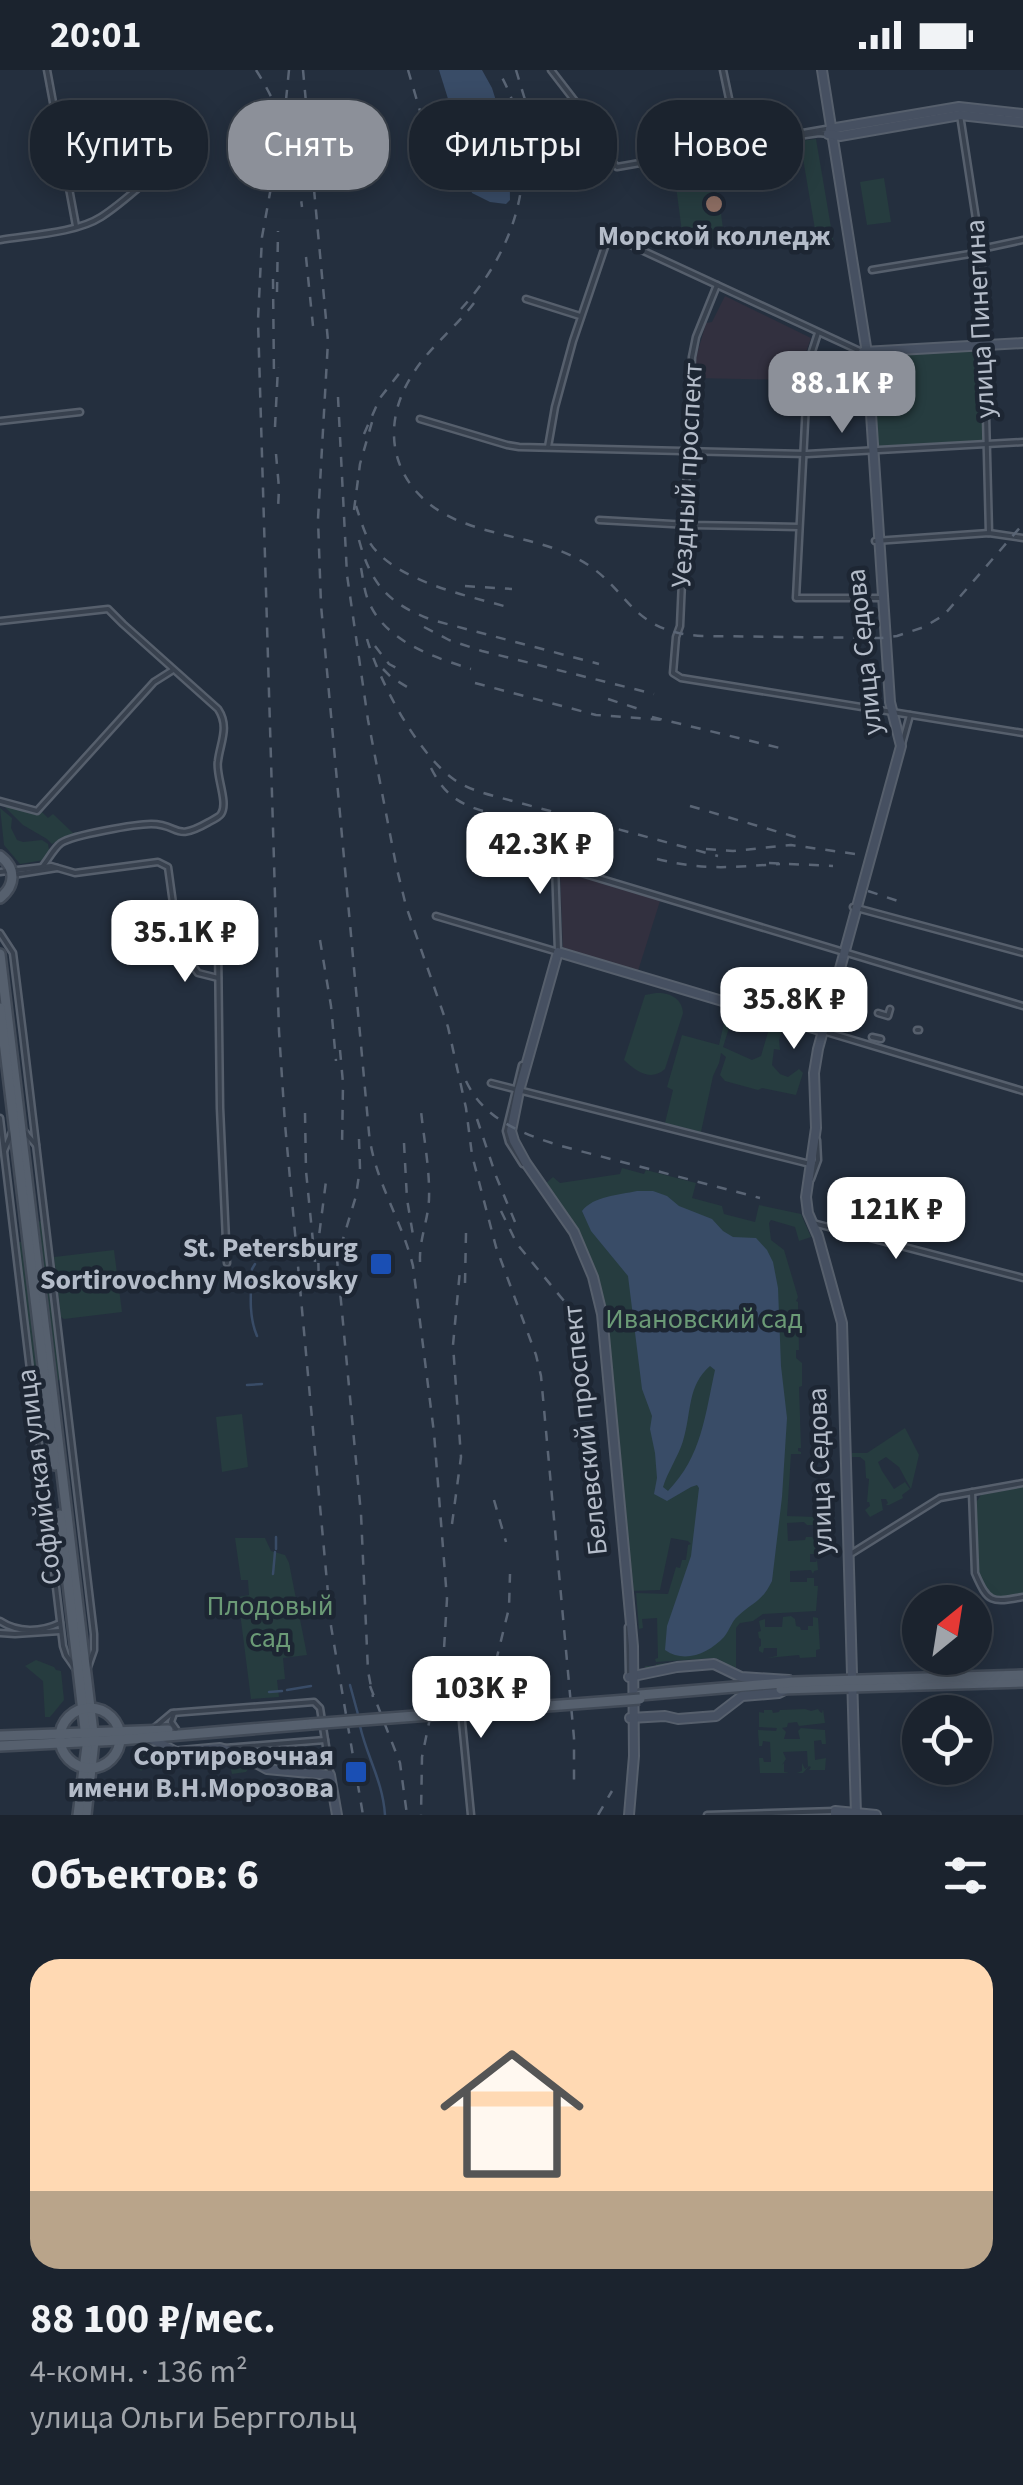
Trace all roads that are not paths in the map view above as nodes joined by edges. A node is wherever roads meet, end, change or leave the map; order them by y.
1 (47, 70) edge
2 (551, 70) edge
3 (723, 70) edge
4 (820, 70) edge
5 (729, 100) edge
6 (960, 111) junction
7 (1023, 114) edge
8 (1023, 122) edge
9 (830, 132) junction
10 (803, 135) edge
11 (637, 163) edge
12 (135, 190) edge
13 (76, 226) junction
14 (0, 240) edge
15 (1023, 240) edge
16 (982, 250) junction
17 (872, 270) dead end
18 (717, 286) junction
19 (526, 299) dead end
20 (580, 316) junction
21 (818, 333) junction
22 (1023, 343) edge
23 (984, 345) junction
24 (865, 353) junction
25 (80, 412) dead end
26 (420, 419) dead end
27 (0, 421) edge
28 (1023, 442) edge
29 (986, 444) junction
30 (548, 447) junction
31 (687, 451) junction
32 (871, 451) junction
33 (803, 454) junction
34 (599, 520) dead end
35 (684, 525) junction
36 (800, 527) junction
37 (989, 533) junction
38 (1023, 538) edge
39 (877, 541) junction
40 (881, 598) junction
41 (0, 622) edge
42 (174, 670) junction
43 (889, 712) junction
44 (910, 715) junction
45 (1023, 733) edge
46 (901, 746) junction
47 (0, 801) edge
48 (0, 856) edge
49 (50, 856) junction
50 (42, 867) junction
51 (56, 868) junction
52 (0, 872) edge
53 (12, 873) junction
54 (0, 898) edge
55 (855, 908) junction
56 (436, 916) dead end
57 (0, 933) edge
58 (218, 947) dead end
59 (558, 952) junction
60 (842, 952) junction
61 (1023, 953) edge
62 (0, 954) edge
63 (218, 978) junction
64 (1023, 1006) edge
65 (0, 1008) edge
66 (890, 1009) dead end
67 (878, 1014) dead end
68 (821, 1030) junction
69 (872, 1037) dead end
70 (881, 1039) dead end
71 (490, 1083) dead end
72 (517, 1090) junction
73 (1023, 1090) edge
74 (14, 1096) junction
75 (0, 1118) edge
76 (18, 1128) junction
77 (816, 1128) junction
78 (36, 1146) junction
79 (4, 1152) junction
80 (808, 1164) junction
81 (806, 1188) junction
82 (811, 1223) junction
83 (227, 1263) dead end
84 (1023, 1278) edge
85 (64, 1376) junction
86 (31, 1381) junction
87 (49, 1396) junction
88 (53, 1430) junction
89 (1023, 1483) edge
90 (972, 1492) junction
91 (847, 1556) junction
92 (68, 1577) junction
93 (56, 1587) junction
94 (1023, 1597) edge
95 (2, 1622) edge
96 (60, 1623) junction
97 (61, 1632) junction
98 (0, 1633) edge
99 (458, 1670) dead end
100 (82, 1672) junction
101 (631, 1675) junction
102 (1023, 1679) edge
103 (764, 1681) junction
104 (851, 1683) junction
105 (787, 1688) junction
106 (640, 1697) junction
107 (87, 1709) junction
108 (175, 1712) junction
109 (632, 1717) junction
110 (176, 1732) junction
111 (150, 1734) junction
112 (2, 1735) edge
113 (120, 1736) junction
114 (90, 1737) junction
115 (60, 1739) junction
116 (325, 1740) junction
117 (0, 1746) edge
118 (251, 1746) junction
119 (220, 1748) junction
120 (178, 1751) junction
121 (249, 1760) junction
122 (88, 1767) junction
123 (330, 1775) junction
124 (835, 1813) edge
125 (854, 1814) edge
126 (78, 1815) edge
127 (86, 1815) edge
128 (336, 1815) edge
129 (471, 1815) edge
130 (627, 1815) edge
131 (707, 1815) edge
132 (876, 1815) edge

1 - 13 street
2 - 11 street
3 - 5 street
4 - 9 main road, улица Седова
6 - 7 main road
6 - 8 main road
6 - 9 main road
6 - 16 street, улица Пинегина
9 - 10 street
9 - 24 main road, улица Седова
12 - 13 street
13 - 14 street
15 - 16 street
16 - 17 street
16 - 23 street, улица Пинегина
18 - 20 street
18 - 21 street
18 - 31 street, Уездный проспект
19 - 20 street
20 - 30 street
21 - 24 street
21 - 33 street
22 - 23 main road
23 - 24 main road
23 - 29 street, улица Пинегина
24 - 32 main road, улица Седова
25 - 27 street
26 - 30 street
28 - 29 street
29 - 32 street
29 - 37 street, улица Пинегина
30 - 31 street
31 - 33 street
31 - 35 street, Уездный проспект
32 - 33 street
32 - 39 main road, улица Седова
33 - 36 street
34 - 35 street
35 - 36 street
35 - 43 street, Уездный проспект
36 - 40 street
37 - 38 street
37 - 39 street
39 - 40 main road, улица Седова
40 - 43 main road, улица Седова
41 - 42 street
42 - 47 street
42 - 49 street
43 - 44 street
43 - 46 main road, улица Седова
43 - 55 main road, улица Седова
44 - 45 street
44 - 46 street, улица Седова
46 - 55 main road, улица Седова
48 - 53 main road
49 - 50 street
49 - 51 street
50 - 51 street
50 - 53 street
51 - 53 street
51 - 63 street
52 - 53 street
53 - 54 main road
55 - 60 main road, улица Седова
55 - 61 street
56 - 59 street
57 - 78 street
58 - 63 street
59 - 60 street, Белевский проспект
59 - 68 main road
59 - 72 main road, Белевский проспект
60 - 64 street
60 - 68 main road, улица Седова
62 - 74 main road, Софийская улица
63 - 83 street
65 - 74 main road, Софийская улица
66 - 67 street
68 - 73 street
68 - 77 main road, улица Седова
68 - 80 main road, улица Седова
69 - 70 street
71 - 72 street
72 - 80 street
72 - 101 main road, Белевский проспект
74 - 76 main road, Софийская улица
75 - 79 street
76 - 78 street
76 - 79 street
76 - 87 main road, Софийская улица
77 - 80 main road, улица Седова
77 - 81 street
78 - 85 street
79 - 86 street
80 - 81 main road, улица Седова
80 - 82 main road, улица Седова
81 - 82 main road, улица Седова
82 - 84 street
82 - 91 main road, улица Седова
85 - 87 street
85 - 100 street
86 - 87 street
86 - 93 street
87 - 88 main road, Софийская улица
88 - 92 main road, Софийская улица
88 - 100 main road, Софийская улица
89 - 90 street
90 - 91 street
90 - 94 street
91 - 104 main road, улица Седова
92 - 93 street, Софийская улица
92 - 100 main road, Софийская улица
93 - 96 street, Софийская улица
95 - 96 street
95 - 98 street
96 - 97 street, Софийская улица
97 - 98 street
97 - 100 street, Софийская улица
99 - 129 street
100 - 107 main road, Софийская улица
101 - 103 main road
101 - 109 main road, Белевский проспект
102 - 104 main road
103 - 105 main road
103 - 106 main road
104 - 105 main road
104 - 125 main road, улица Седова
105 - 106 main road
105 - 109 main road
106 - 110 main road, bridge
107 - 113 main road
107 - 114 main road, Софийская улица
107 - 115 main road
108 - 110 street
108 - 111 street
108 - 116 street
109 - 130 main road, Белевский проспект
110 - 111 main road
110 - 120 street
111 - 113 main road
111 - 120 main road
112 - 115 main road
113 - 114 main road
113 - 122 main road
114 - 115 main road
114 - 122 main road, Софийская улица
115 - 117 main road
115 - 122 main road
116 - 118 street
116 - 123 street
118 - 119 street
118 - 121 street
119 - 120 main road
119 - 121 main road
121 - 123 main road
122 - 126 main road, Софийская улица
122 - 127 main road, Софийская улица
123 - 128 main road
124 - 125 main road
124 - 131 street
125 - 132 main road

